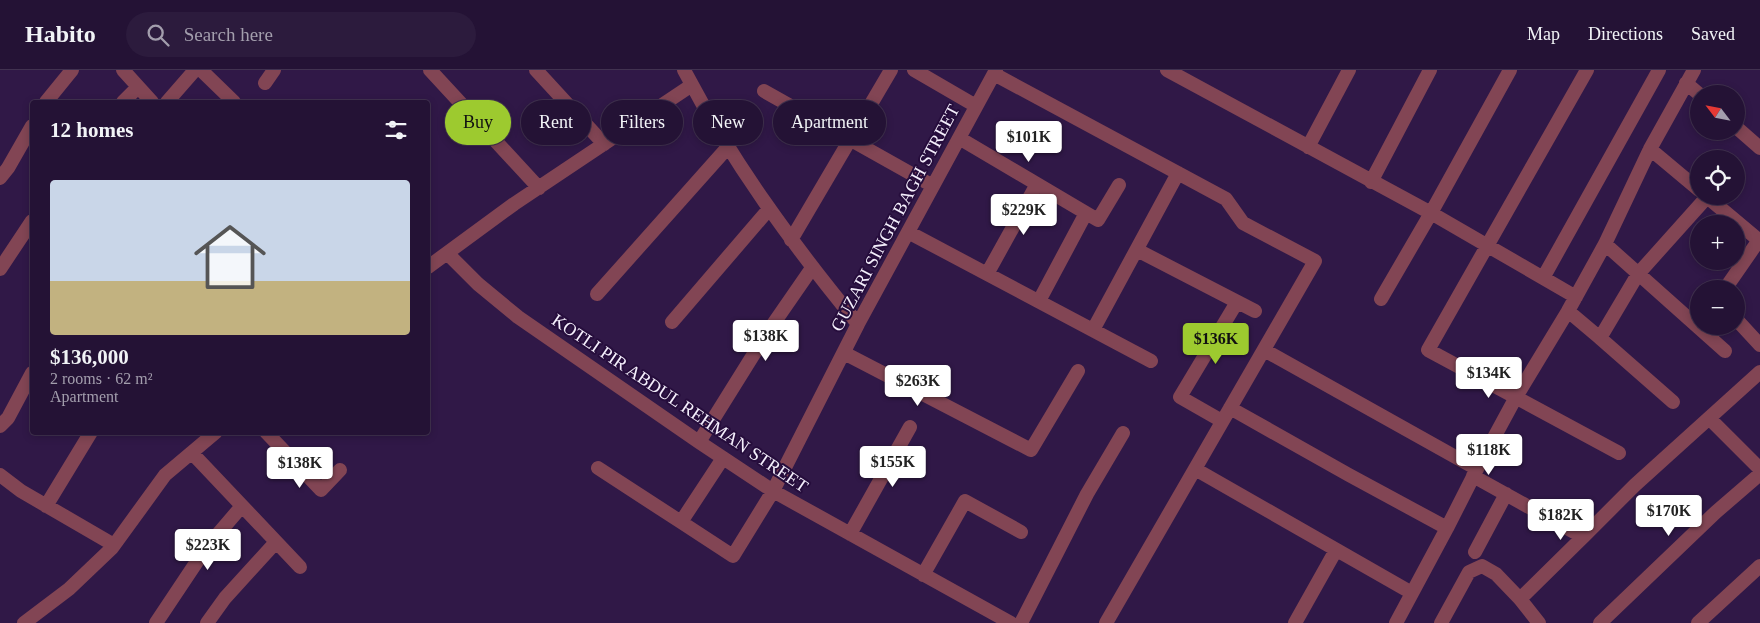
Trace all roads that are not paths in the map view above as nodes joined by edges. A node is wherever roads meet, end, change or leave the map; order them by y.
1 (72, 70) edge
2 (123, 70) edge
3 (195, 70) edge
4 (201, 70) edge
5 (274, 70) edge
6 (430, 70) edge
7 (536, 70) edge
8 (684, 70) edge
9 (891, 70) edge
10 (914, 70) edge
11 (1167, 70) edge
12 (1430, 70) edge
13 (1510, 70) edge
14 (1588, 70) edge
15 (1659, 70) edge
16 (1694, 70) edge
17 (1348, 71) edge
18 (995, 72) edge
19 (265, 83) dead end
20 (1686, 83) junction
21 (692, 85) junction
22 (1690, 86) edge
23 (138, 87) junction
24 (764, 91) dead end
25 (48, 100) edge
26 (125, 100) edge
27 (150, 100) edge
28 (169, 100) edge
29 (232, 100) edge
30 (670, 100) edge
31 (780, 100) edge
32 (874, 100) edge
33 (976, 106) junction
34 (30, 130) edge
35 (1745, 133) edge
36 (959, 138) junction
37 (601, 141) edge
38 (1758, 142) edge
39 (603, 145) edge
40 (848, 145) edge
41 (860, 145) edge
42 (1308, 147) junction
43 (728, 148) junction
44 (1650, 149) junction
45 (1178, 174) junction
46 (0, 178) edge
47 (1371, 182) junction
48 (1690, 183) edge
49 (1037, 184) junction
50 (1119, 185) dead end
51 (933, 186) junction
52 (539, 188) junction
53 (1696, 205) edge
54 (1716, 205) edge
55 (769, 208) junction
56 (1086, 213) junction
57 (1431, 213) junction
58 (30, 224) edge
59 (908, 232) junction
60 (791, 240) junction
61 (1760, 241) edge
62 (1605, 244) junction
63 (1488, 246) junction
64 (1137, 250) junction
65 (447, 253) junction
66 (430, 266) edge
67 (812, 268) junction
68 (0, 269) edge
69 (987, 274) junction
70 (1638, 274) junction
71 (1544, 278) junction
72 (1732, 280) edge
73 (597, 294) dead end
74 (1576, 297) junction
75 (1381, 299) dead end
76 (1039, 301) junction
77 (1237, 302) junction
78 (1568, 311) junction
79 (1255, 312) dead end
80 (672, 322) dead end
81 (858, 324) junction
82 (1745, 328) edge
83 (1093, 330) junction
84 (1600, 338) junction
85 (1760, 345) edge
86 (1264, 350) junction
87 (1725, 351) dead end
88 (844, 353) junction
89 (1151, 362) dead end
90 (1078, 371) dead end
91 (1760, 372) edge
92 (30, 377) edge
93 (1516, 397) junction
94 (1673, 402) dead end
95 (1230, 408) junction
96 (1709, 418) junction
97 (1222, 421) junction
98 (0, 426) edge
99 (910, 427) dead end
100 (1123, 433) dead end
101 (89, 435) edge
102 (213, 435) edge
103 (269, 435) edge
104 (699, 442) junction
105 (192, 453) junction
106 (1619, 453) dead end
107 (723, 458) junction
108 (598, 468) dead end
109 (1195, 468) junction
110 (1760, 469) edge
111 (340, 470) dead end
112 (1475, 472) junction
113 (1760, 474) edge
114 (0, 475) edge
115 (772, 491) junction
116 (1506, 494) junction
117 (46, 506) junction
118 (242, 506) junction
119 (681, 522) junction
120 (1447, 528) junction
121 (1021, 532) dead end
122 (850, 534) junction
123 (1583, 536) junction
124 (276, 542) junction
125 (114, 545) junction
126 (1336, 550) junction
127 (1475, 552) dead end
128 (1760, 566) edge
129 (300, 567) dead end
130 (923, 575) junction
131 (1412, 593) junction
132 (1520, 599) junction
133 (1531, 620) edge
134 (24, 623) edge
135 (156, 623) edge
136 (207, 623) edge
137 (1011, 623) edge
138 (1021, 623) edge
139 (1106, 623) edge
140 (1296, 623) edge
141 (1396, 623) edge
142 (1441, 623) edge
143 (1600, 623) edge
144 (1698, 623) edge

1 - 25 street
2 - 23 street
3 - 28 street
4 - 29 street
5 - 19 street
6 - 52 street
7 - 37 street
8 - 21 street
9 - 32 street
10 - 33 street
11 - 42 street
12 - 47 street
13 - 57 street
14 - 63 street
15 - 71 street
16 - 20 street
17 - 42 street
18 - 33 street, GUZARI SINGH BAGH STREET
18 - 45 street
20 - 22 street
20 - 44 street
21 - 30 street
21 - 43 street
23 - 26 street
23 - 27 street
24 - 31 street
33 - 36 street, GUZARI SINGH BAGH STREET
34 - 46 street
35 - 38 street
36 - 49 street
36 - 51 street, GUZARI SINGH BAGH STREET
39 - 52 street
40 - 60 street
41 - 51 street
42 - 47 street
43 - 55 street
43 - 73 street
44 - 48 street
44 - 62 street
45 - 64 street
45 - 86 street
47 - 57 street
49 - 56 street
49 - 69 street
50 - 56 street
51 - 59 street, GUZARI SINGH BAGH STREET
52 - 65 street
53 - 70 street
54 - 61 street
55 - 60 street
55 - 80 street
56 - 76 street
57 - 63 street
57 - 75 street
58 - 68 street
59 - 69 street
59 - 81 street, GUZARI SINGH BAGH STREET
60 - 67 street
61 - 72 street
62 - 70 street
62 - 74 street
63 - 71 street
63 - 93 street
64 - 77 street
64 - 83 street
65 - 66 street
65 - 104 street, KOTLI PIR ABDUL REHMAN STREET
67 - 81 street
67 - 104 street
69 - 76 street
70 - 84 street
70 - 87 street
71 - 74 street
74 - 78 street
76 - 83 street
77 - 79 street
77 - 97 street
78 - 84 street
78 - 93 street
81 - 88 street, GUZARI SINGH BAGH STREET
82 - 85 street
83 - 89 street
84 - 94 street
86 - 95 street
86 - 112 street
88 - 90 street
88 - 115 street, GUZARI SINGH BAGH STREET
91 - 96 street
92 - 98 street
93 - 106 street
93 - 112 street
95 - 97 street
95 - 120 street
96 - 110 street
96 - 123 street
97 - 109 street
99 - 122 street
100 - 138 street
101 - 117 street
102 - 105 street
103 - 111 street
104 - 107 street, KOTLI PIR ABDUL REHMAN STREET
105 - 118 street
105 - 125 street
107 - 115 street, KOTLI PIR ABDUL REHMAN STREET
107 - 119 street
108 - 119 street
109 - 126 street
109 - 139 street
112 - 116 street
112 - 120 street
113 - 143 street
114 - 117 street
115 - 119 street, GUZARI SINGH BAGH STREET
115 - 122 street, KOTLI PIR ABDUL REHMAN STREET
116 - 123 street
116 - 127 street
117 - 125 street
118 - 124 street
118 - 135 street
120 - 131 street
121 - 130 street
122 - 130 street, KOTLI PIR ABDUL REHMAN STREET
123 - 132 street
124 - 129 street
124 - 136 street
125 - 134 street
126 - 131 street
126 - 140 street
128 - 144 street
130 - 137 street, KOTLI PIR ABDUL REHMAN STREET
131 - 141 street
132 - 133 street
132 - 142 street

